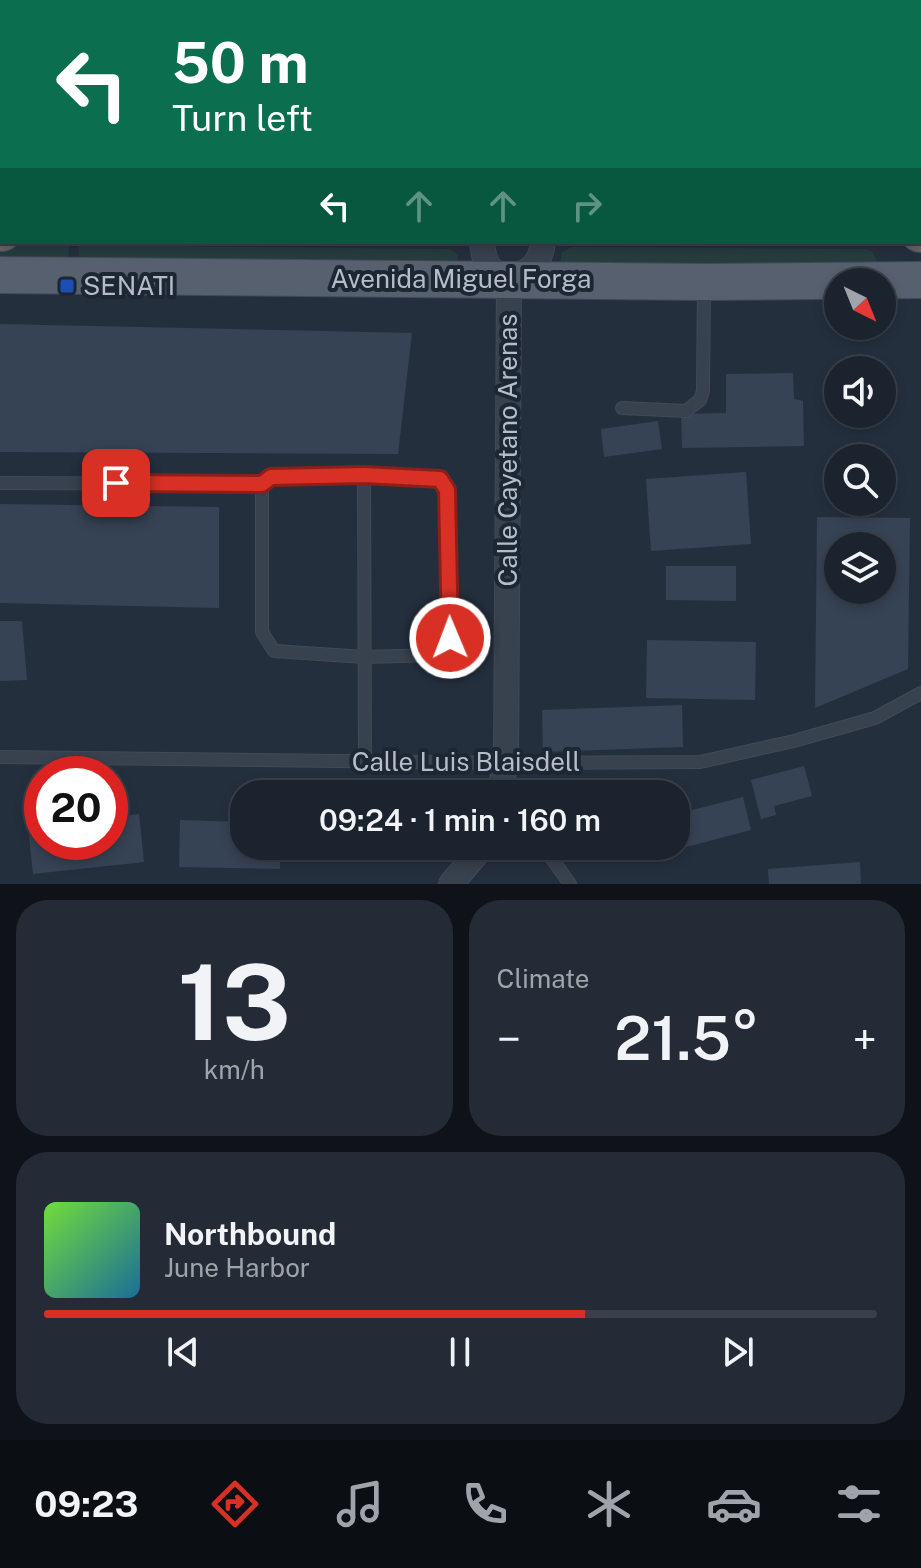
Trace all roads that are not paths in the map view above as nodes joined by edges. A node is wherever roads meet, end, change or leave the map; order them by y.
1 (482, 244) edge
2 (543, 244) edge
3 (0, 275) edge
4 (509, 280) junction
5 (921, 280) edge
6 (704, 282) junction
7 (622, 408) dead end
8 (364, 475) junction
9 (0, 483) edge
10 (262, 484) junction
11 (365, 657) junction
12 (921, 693) edge
13 (0, 757) edge
14 (365, 762) junction
15 (506, 763) junction
16 (503, 780) edge
17 (471, 860) edge
18 (553, 860) edge
19 (451, 884) edge
20 (570, 884) edge

1 - 4 street, Calle Cayetano Arenas
2 - 4 street, Calle Cayetano Arenas
3 - 4 main road, Avenida Miguel Forga
4 - 6 main road, Avenida Miguel Forga
4 - 15 street, Calle Cayetano Arenas
5 - 6 main road, Avenida Miguel Forga
6 - 7 lane
8 - 10 lane
8 - 11 lane
8 - 11 lane
9 - 10 lane
10 - 11 lane
11 - 14 lane
12 - 15 lane, Calle Luis Blaisdell
13 - 14 lane, Calle Luis Blaisdell
14 - 15 lane, Calle Luis Blaisdell
15 - 16 street, Calle Cayetano Arenas
17 - 19 street
18 - 20 lane

